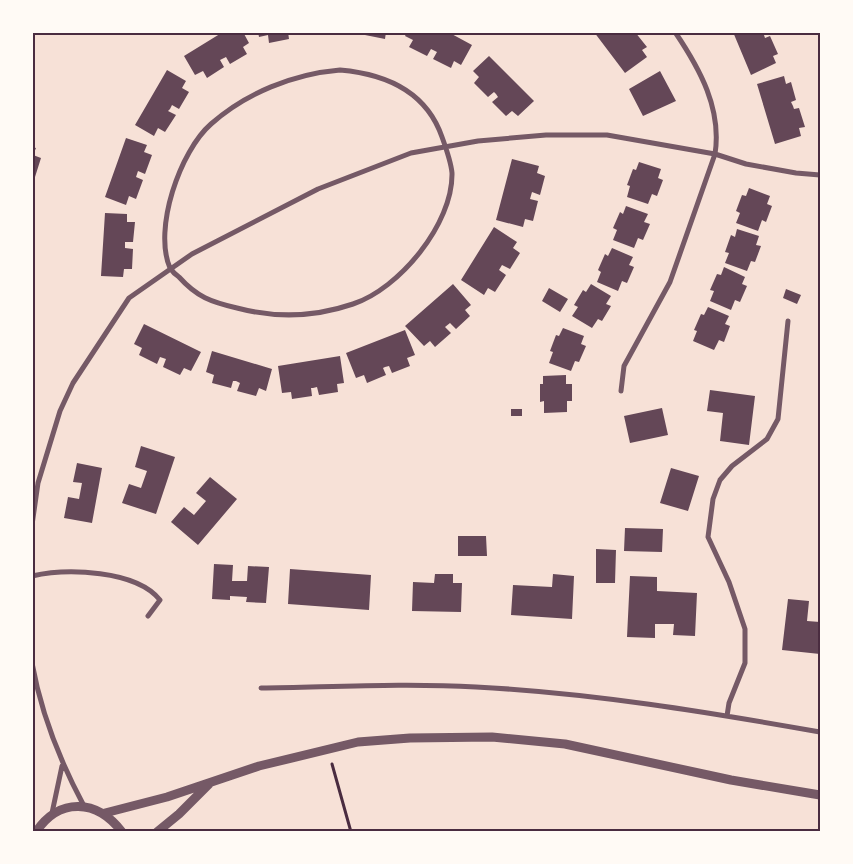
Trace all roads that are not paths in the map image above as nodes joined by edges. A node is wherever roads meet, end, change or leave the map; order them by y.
1 (675, 32) edge
2 (445, 146) junction
3 (715, 154) junction
4 (820, 175) edge
5 (171, 268) junction
6 (788, 321) dead end
7 (621, 391) dead end
8 (35, 492) edge
9 (32, 525) edge
10 (32, 576) edge
11 (148, 616) dead end
12 (32, 664) edge
13 (261, 688) dead end
14 (727, 716) junction
15 (820, 732) edge
16 (62, 765) junction
17 (211, 782) junction
18 (820, 795) edge
19 (84, 806) junction
20 (105, 813) junction
21 (52, 814) junction
22 (36, 832) edge
23 (122, 832) edge
24 (158, 832) edge

1 - 3 street
2 - 3 street
2 - 5 street
2 - 5 street
2 - 5 street
3 - 4 street
3 - 7 street
5 - 8 street
6 - 14 street
8 - 9 street
10 - 11 street
12 - 16 street
13 - 14 street
14 - 15 street
16 - 19 street
16 - 21 street
17 - 18 street
17 - 20 street
17 - 24 street
19 - 20 street
19 - 21 street
20 - 23 street
21 - 22 street

